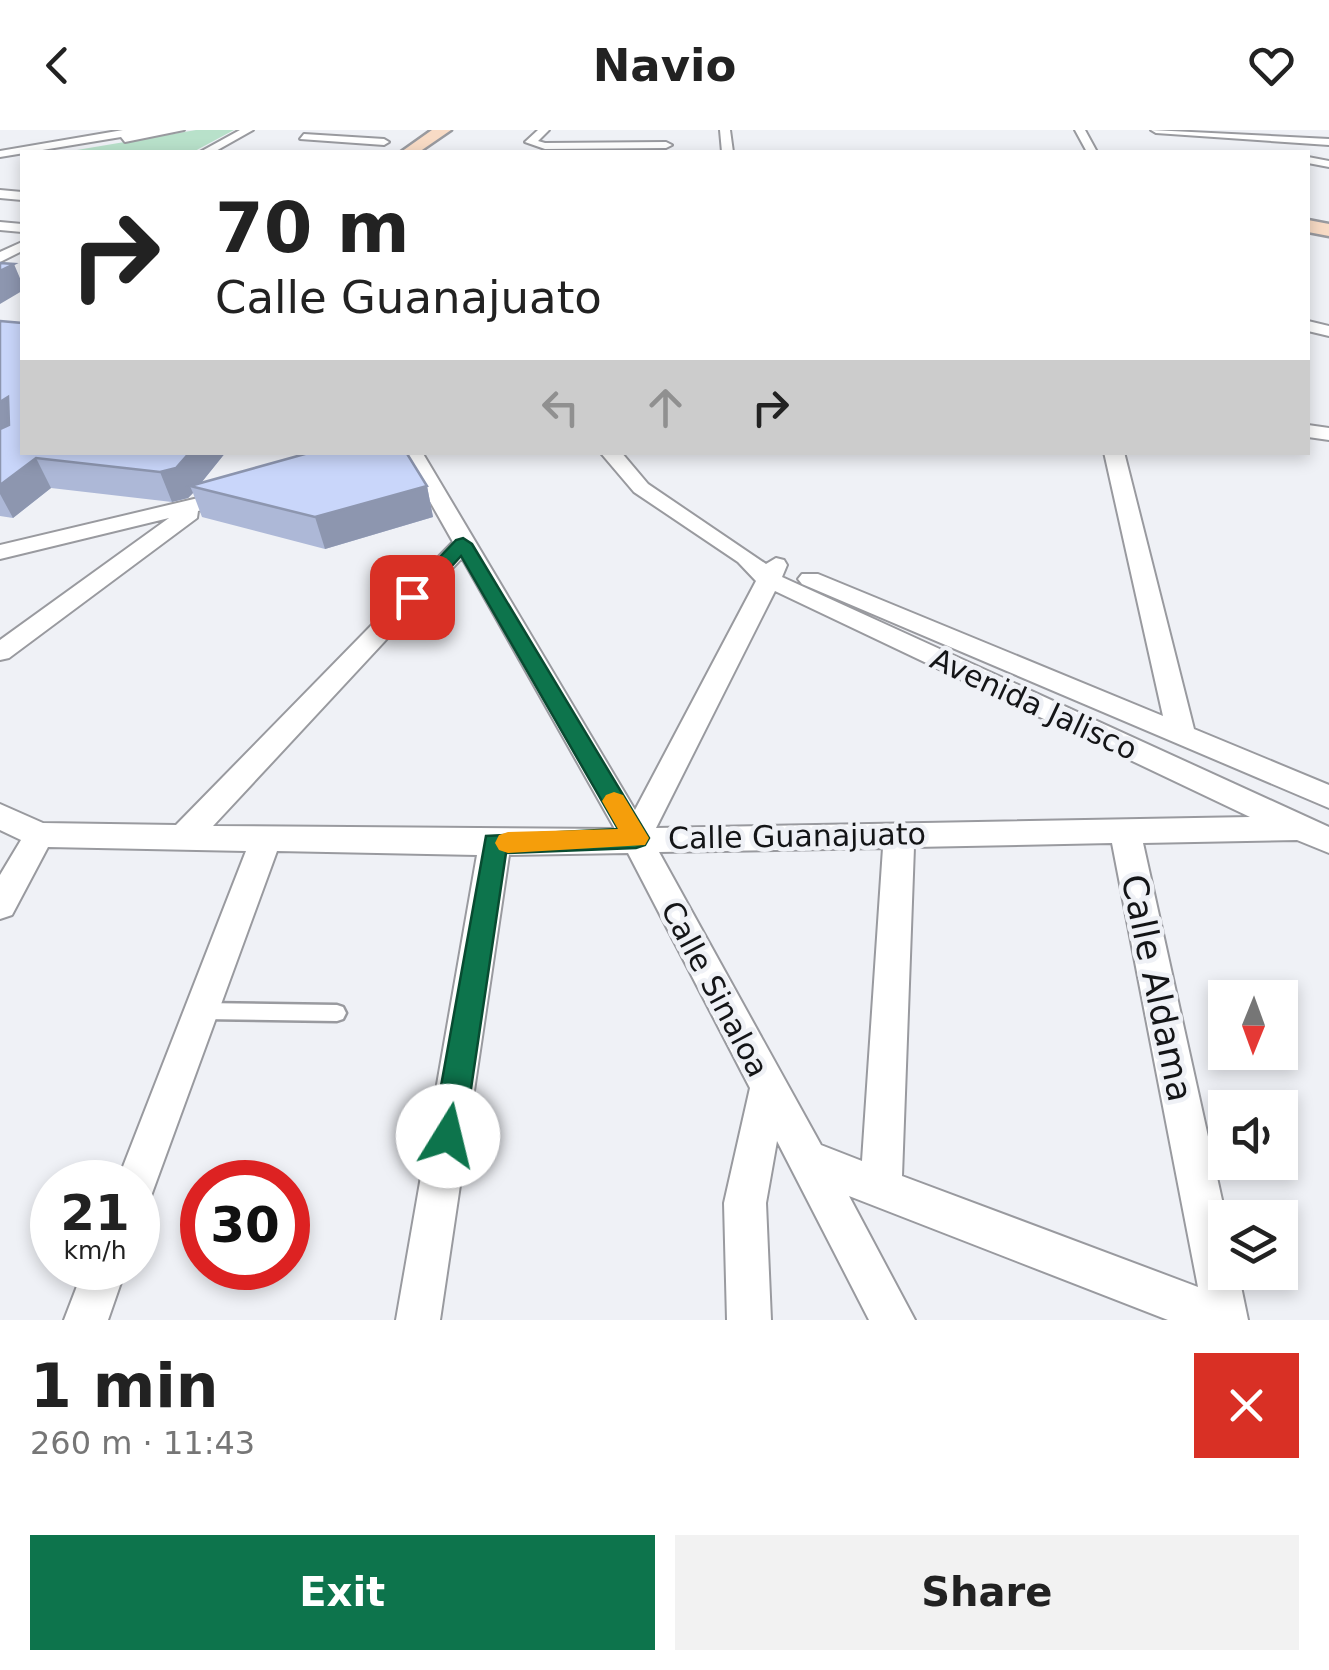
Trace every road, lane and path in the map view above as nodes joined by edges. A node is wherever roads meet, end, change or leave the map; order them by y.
1 (142, 130) edge
2 (179, 130) edge
3 (248, 130) edge
4 (316, 130) edge
5 (377, 130) edge
6 (443, 130) edge
7 (544, 130) edge
8 (669, 130) edge
9 (1195, 132) edge
10 (108, 136) edge
11 (304, 137) junction
12 (1157, 138) edge
13 (359, 140) junction
14 (384, 142) dead end
15 (1329, 142) edge
16 (290, 145) dead end
17 (666, 148) edge
18 (39, 150) edge
19 (57, 150) edge
20 (210, 150) edge
21 (412, 150) edge
22 (1238, 150) edge
23 (0, 270) edge
24 (17, 272) edge
25 (414, 455) edge
26 (613, 455) edge
27 (1115, 455) edge
28 (252, 490) edge
29 (199, 506) junction
30 (463, 544) junction
31 (0, 552) edge
32 (772, 572) junction
33 (0, 652) edge
34 (1049, 679) junction
35 (1035, 704) junction
36 (1182, 734) junction
37 (1329, 798) edge
38 (0, 816) edge
39 (1297, 828) junction
40 (1125, 832) junction
41 (40, 835) junction
42 (899, 835) junction
43 (636, 838) junction
44 (182, 839) junction
45 (266, 840) junction
46 (1329, 841) edge
47 (495, 843) junction
48 (0, 906) edge
49 (201, 1011) junction
50 (337, 1013) dead end
51 (768, 1089) junction
52 (145, 1160) edge
53 (808, 1160) junction
54 (881, 1188) junction
55 (97, 1290) edge
56 (86, 1320) edge
57 (418, 1320) edge
58 (748, 1320) edge
59 (894, 1320) edge
60 (1225, 1320) edge

1 - 10 street
2 - 10 street
3 - 20 street
4 - 11 street
5 - 13 street
6 - 21 street
7 - 17 street
8 - 17 street
9 - 12 street
9 - 15 street
10 - 18 street
10 - 19 street
11 - 13 street
11 - 16 street
12 - 22 street
13 - 14 street
23 - 24 street
25 - 30 street, Calle Sinaloa
26 - 32 street, Avenida Jalisco
27 - 36 street
28 - 29 street
29 - 31 street
29 - 33 street
30 - 43 street, Calle Sinaloa
30 - 44 street
32 - 34 street, Avenida Jalisco
32 - 35 street, Avenida Jalisco
32 - 43 street
34 - 35 street
34 - 36 street, Avenida Jalisco
35 - 39 street, Avenida Jalisco
36 - 37 street, Avenida Jalisco
38 - 41 street, Calle Guanajuato
39 - 40 street, Calle Guanajuato
39 - 46 street, Avenida Jalisco
40 - 42 street, Calle Guanajuato
40 - 60 street, Calle Aldama
41 - 44 street, Calle Guanajuato
41 - 48 street
42 - 43 street, Calle Guanajuato
42 - 54 street
43 - 47 street, Calle Guanajuato
43 - 51 street, Calle Sinaloa
44 - 45 street, Calle Guanajuato
45 - 47 street, Calle Guanajuato
45 - 49 street
47 - 57 street
49 - 50 lane
49 - 52 street
51 - 53 street, Calle Sinaloa
51 - 58 street
53 - 54 street
53 - 59 street, Calle Sinaloa
54 - 60 street
55 - 56 street

